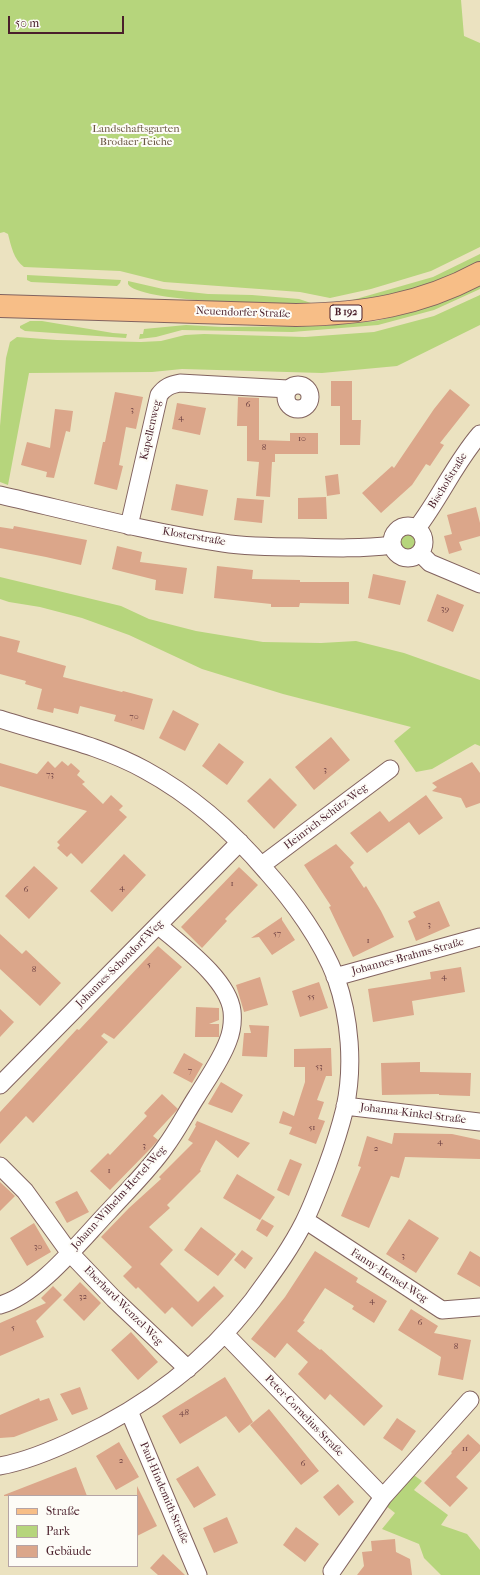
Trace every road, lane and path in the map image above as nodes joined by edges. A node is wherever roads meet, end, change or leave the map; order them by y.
1 (480, 273) edge
2 (0, 306) edge
3 (288, 389) dead end
4 (480, 434) edge
5 (0, 495) edge
6 (129, 526) junction
7 (417, 528) junction
8 (392, 546) junction
9 (420, 553) junction
10 (480, 584) edge
11 (0, 719) edge
12 (390, 769) dead end
13 (240, 842) junction
14 (262, 865) junction
15 (158, 925) junction
16 (480, 937) edge
17 (335, 977) junction
18 (0, 1086) edge
19 (345, 1106) junction
20 (480, 1122) edge
21 (0, 1166) edge
22 (305, 1220) junction
23 (69, 1252) junction
24 (0, 1305) edge
25 (480, 1307) edge
26 (225, 1334) junction
27 (188, 1369) junction
28 (470, 1400) dead end
29 (129, 1411) junction
30 (0, 1466) edge
31 (383, 1497) junction
32 (332, 1571) dead end
33 (198, 1575) edge

1 - 2 main road, Neuendorfer Straße / B 192
3 - 6 street, Kapellenweg
4 - 7 street, Bischofstraße
5 - 6 street, Klosterstraße
6 - 8 street, Klosterstraße
7 - 8 street
7 - 9 street
8 - 9 street
9 - 10 street
11 - 13 street
12 - 14 street, Heinrich-Schütz-Weg
13 - 14 street
13 - 15 street, Johannes-Schondorf-Weg
14 - 17 street
15 - 18 street, Johannes-Schondorf-Weg
15 - 23 street, Johann-Wilhelm-Hertel-Weg
16 - 17 street, Johannes-Brahms-Straße
17 - 19 street
19 - 20 street, Johanna-Kinkel-Straße
19 - 22 street
21 - 23 street, Eberhard-Wenzel-Weg
22 - 25 street, Fanny-Hensel-Weg
22 - 26 street
23 - 24 street, Johann-Wilhelm-Hertel-Weg
23 - 27 street, Eberhard-Wenzel-Weg
26 - 27 street
26 - 31 street, Peter-Cornelius-Straße
27 - 29 street
28 - 31 street
29 - 30 street
29 - 33 street, Paul-Hindemith-Straße
31 - 32 street

